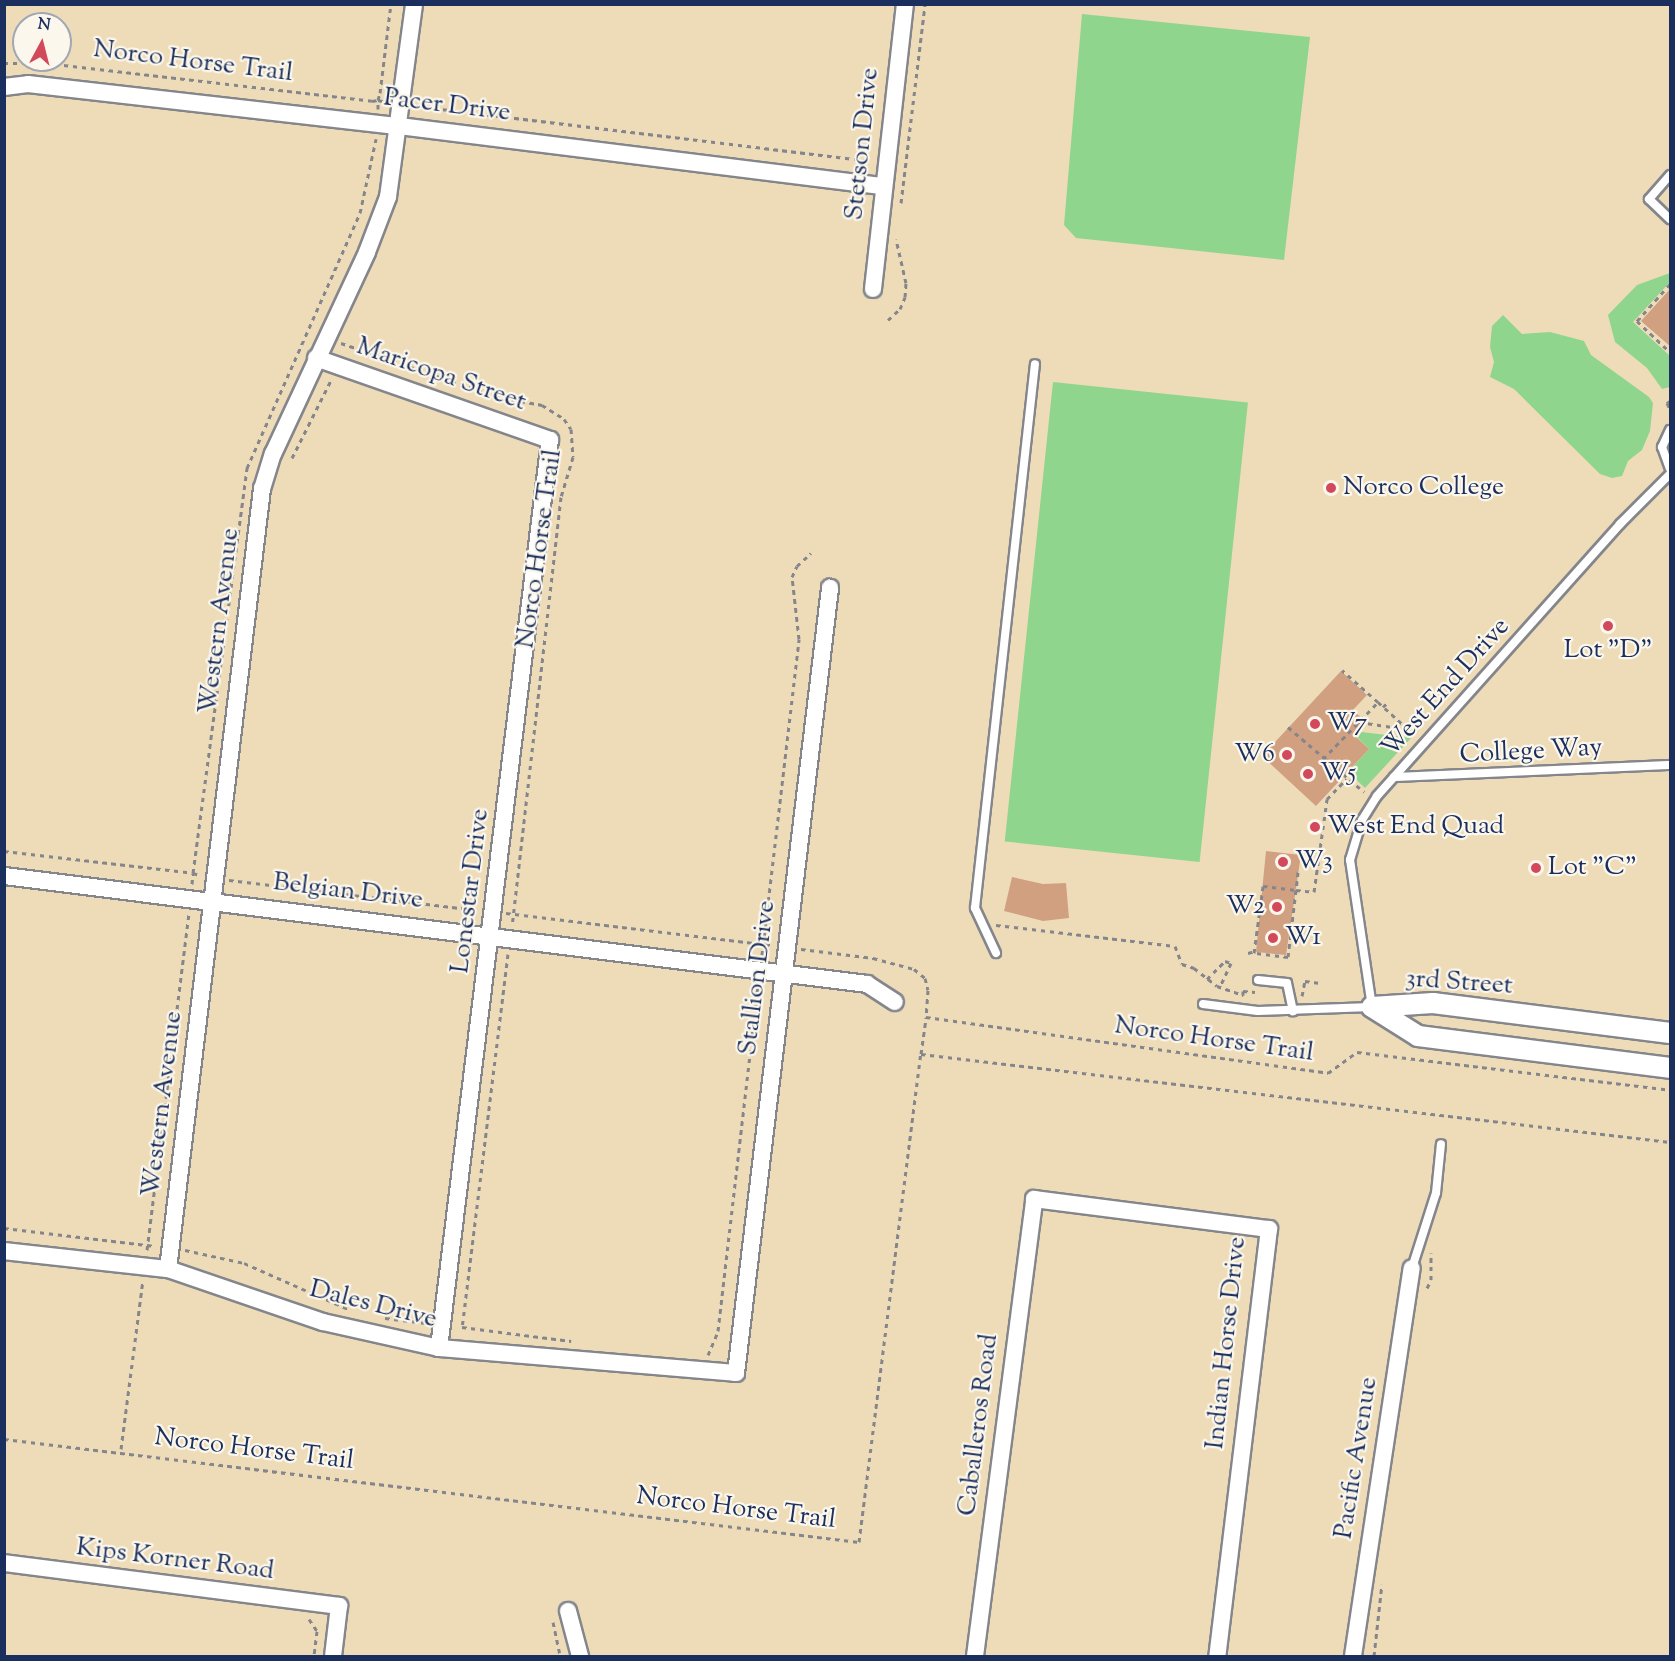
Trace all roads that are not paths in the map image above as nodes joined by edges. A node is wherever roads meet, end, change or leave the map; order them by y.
1 (414, 4) edge
2 (905, 4) edge
3 (4, 87) edge
4 (399, 126) junction
5 (1671, 175) edge
6 (883, 186) junction
7 (1671, 219) edge
8 (873, 289) dead end
9 (316, 358) junction
10 (1035, 364) dead end
11 (1671, 430) edge
12 (550, 440) joint
13 (1671, 468) edge
14 (1671, 474) edge
15 (830, 588) dead end
16 (1671, 765) edge
17 (1394, 777) junction
18 (4, 876) edge
19 (213, 901) junction
20 (491, 935) junction
21 (996, 952) dead end
22 (784, 973) junction
23 (1258, 980) dead end
24 (895, 1002) dead end
25 (1203, 1004) dead end
26 (1372, 1007) junction
27 (1293, 1011) junction
28 (1671, 1033) edge
29 (1671, 1068) edge
30 (1441, 1144) dead end
31 (1034, 1199) joint
32 (4, 1251) edge
33 (1412, 1268) joint
34 (168, 1269) junction
35 (439, 1348) junction
36 (736, 1373) joint
37 (4, 1563) edge
38 (561, 1611) road end
39 (333, 1656) edge
40 (580, 1656) edge
41 (975, 1656) edge
42 (1217, 1656) edge
43 (1353, 1656) edge

1 - 4 street, Western Avenue
2 - 6 street, Stetson Drive
3 - 4 street, Pacer Drive
4 - 6 street, Pacer Drive
4 - 9 street, Western Avenue
5 - 7 lane
6 - 8 street, Stetson Drive
9 - 12 street, Maricopa Street
9 - 19 street, Western Avenue
10 - 21 lane
11 - 13 lane
12 - 20 street, Lonestar Drive
14 - 17 lane, West End Drive
15 - 22 street, Stallion Drive
16 - 17 lane, College Way
17 - 26 lane, West End Drive
18 - 19 street, Belgian Drive
19 - 20 street, Belgian Drive
19 - 34 street, Western Avenue
20 - 22 street, Belgian Drive
20 - 35 street, Lonestar Drive
22 - 24 street, Belgian Drive
22 - 36 street, Stallion Drive
23 - 27 lane
25 - 27 lane
26 - 27 lane
26 - 28 street, 3rd Street
26 - 29 street, 3rd Street
30 - 33 lane
31 - 41 street, Caballeros Road
31 - 42 street, Indian Horse Drive
32 - 34 street, Dales Drive
33 - 43 street, Pacific Avenue
34 - 35 street, Dales Drive
35 - 36 street, Dales Drive
37 - 39 street, Kips Korner Road
38 - 40 street

